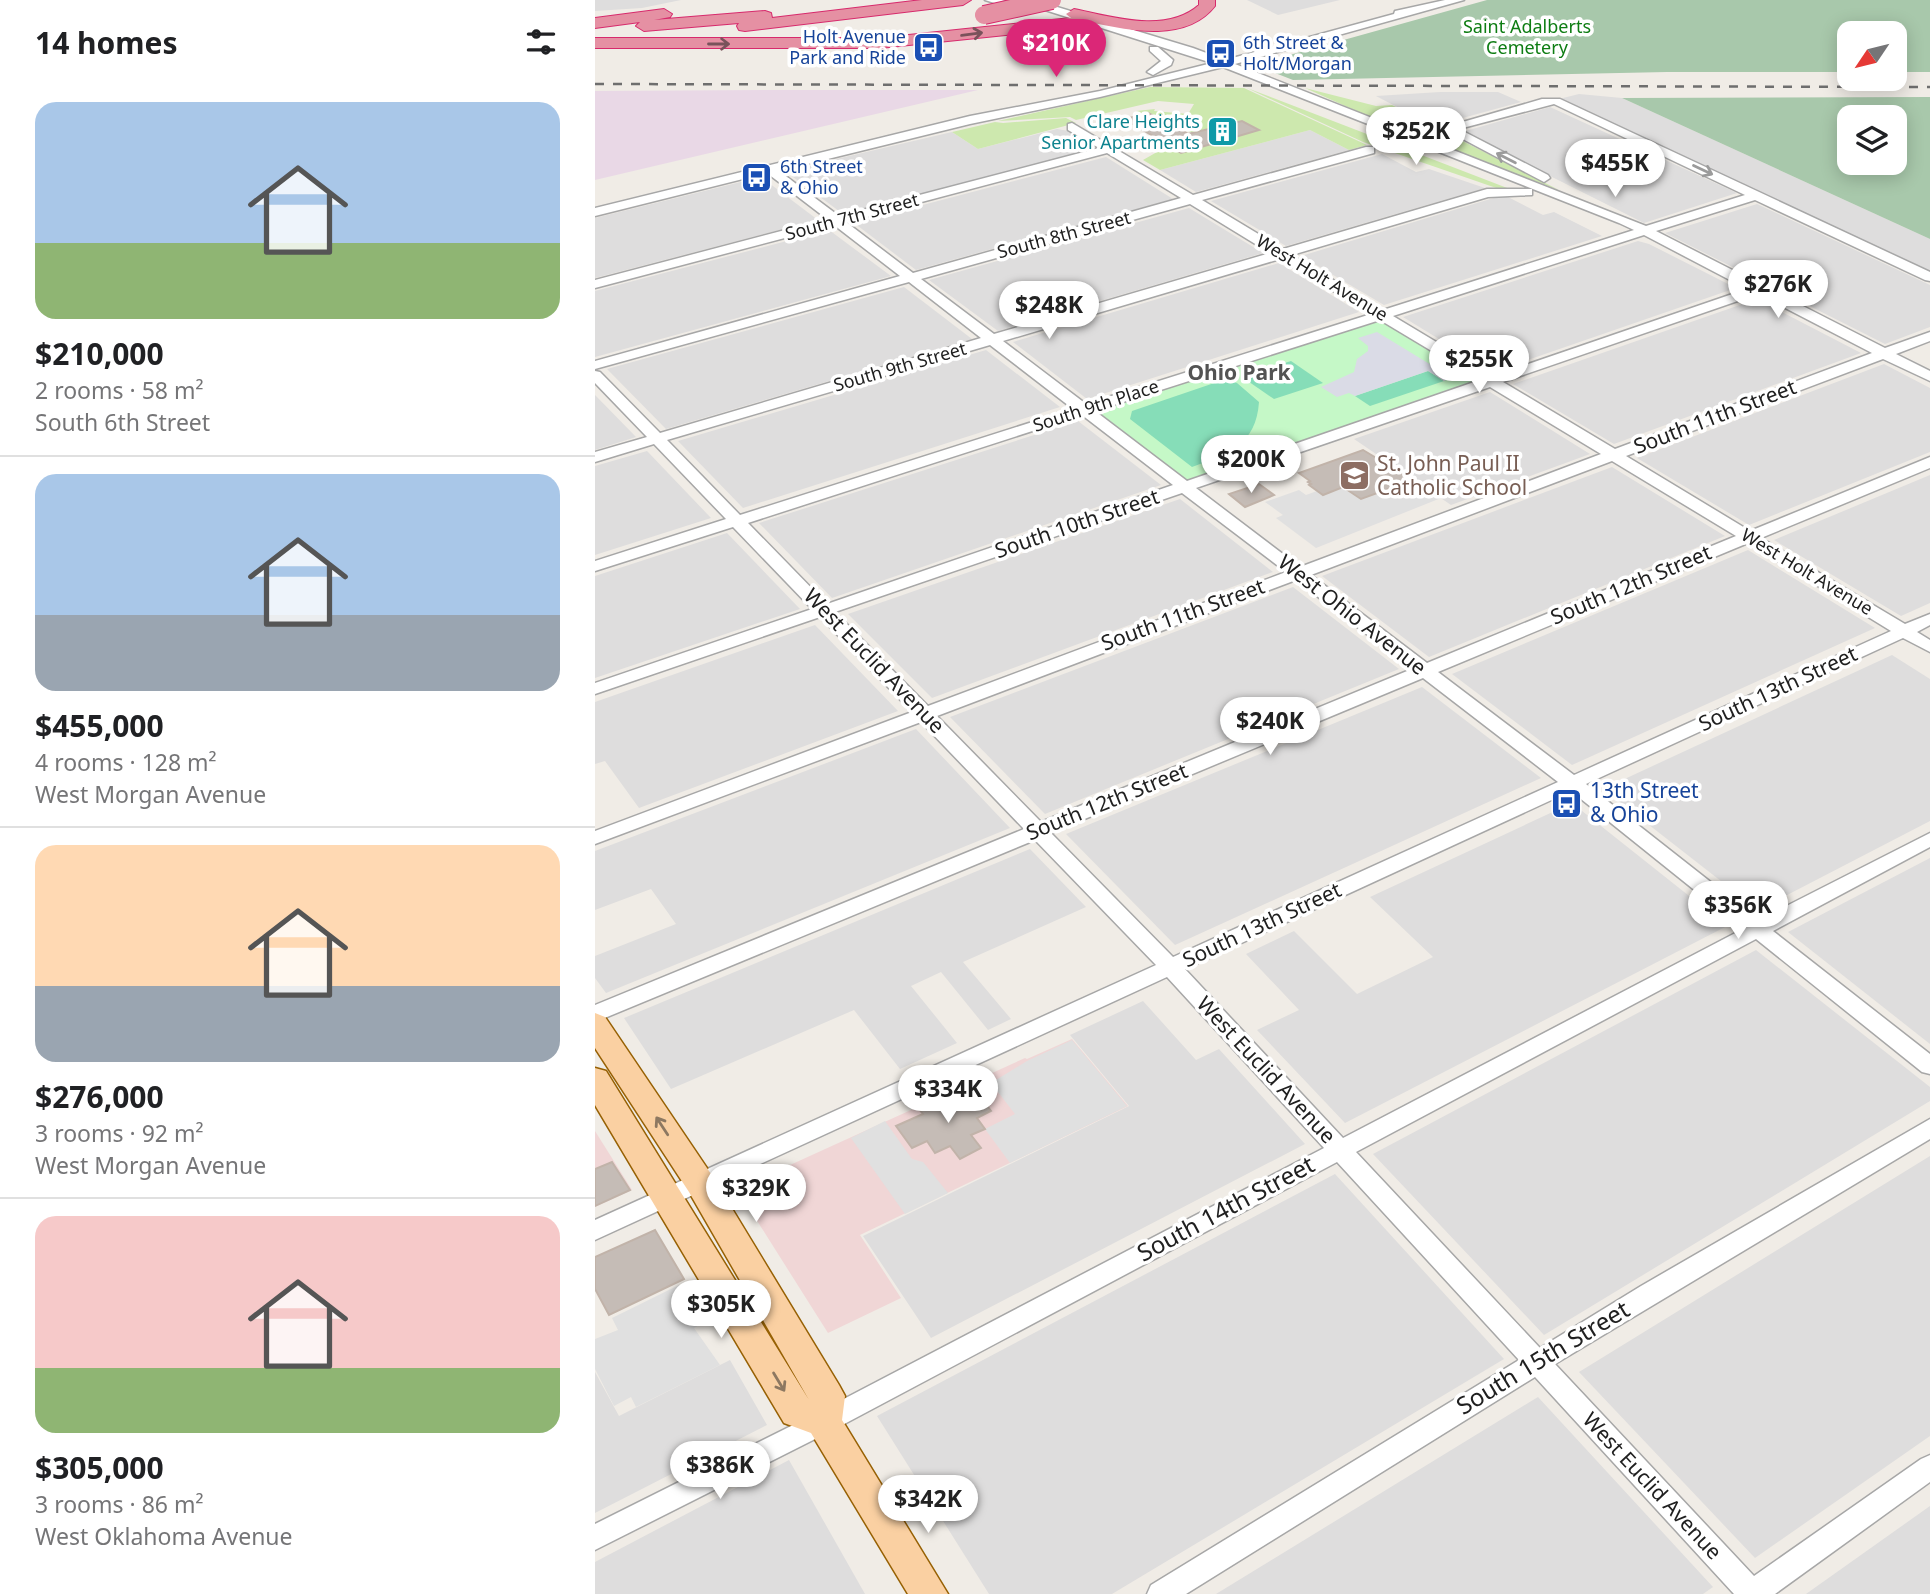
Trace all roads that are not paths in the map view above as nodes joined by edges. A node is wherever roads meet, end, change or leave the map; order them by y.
1 (905, 0) edge
2 (963, 0) edge
3 (1022, 0) edge
4 (1052, 0) edge
5 (1220, 0) edge
6 (1459, 0) edge
7 (778, 3) dead end
8 (710, 4) dead end
9 (987, 7) edge
10 (1209, 8) edge
11 (1411, 12) junction
12 (1073, 18) junction
13 (595, 23) edge
14 (595, 30) edge
15 (595, 41) edge
16 (1146, 42) junction
17 (757, 44) junction
18 (1179, 47) junction
19 (1269, 52) junction
20 (1193, 63) junction
21 (1208, 63) junction
22 (1223, 63) junction
23 (1157, 76) junction
24 (1232, 78) junction
25 (1263, 78) junction
26 (1072, 127) dead end
27 (1110, 149) junction
28 (1370, 150) dead end
29 (769, 169) junction
30 (1528, 192) junction
31 (1757, 195) junction
32 (1192, 200) junction
33 (1566, 202) junction
34 (595, 212) edge
35 (836, 221) junction
36 (1643, 232) junction
37 (1282, 254) junction
38 (1930, 277) edge
39 (910, 278) junction
40 (595, 284) edge
41 (1757, 290) junction
42 (1382, 315) junction
43 (1930, 336) edge
44 (992, 340) junction
45 (1883, 354) junction
46 (595, 365) edge
47 (595, 374) edge
48 (1930, 377) edge
49 (1491, 382) junction
50 (1084, 409) junction
51 (656, 438) junction
52 (1615, 455) junction
53 (595, 457) edge
54 (1930, 462) edge
55 (1185, 486) junction
56 (735, 521) junction
57 (1748, 536) junction
58 (595, 566) edge
59 (1298, 572) junction
60 (825, 610) junction
61 (1930, 619) edge
62 (1904, 631) junction
63 (1930, 647) edge
64 (1425, 671) junction
65 (595, 690) edge
66 (924, 712) junction
67 (1572, 783) junction
68 (1038, 831) junction
69 (595, 838) edge
70 (1930, 839) edge
71 (1757, 929) junction
72 (1170, 967) junction
73 (595, 1014) edge
74 (595, 1024) edge
75 (1930, 1066) edge
76 (595, 1079) edge
77 (1930, 1128) edge
78 (1340, 1149) junction
79 (699, 1183) junction
80 (669, 1197) junction
81 (595, 1231) edge
82 (1538, 1362) junction
83 (824, 1422) junction
84 (1930, 1467) edge
85 (595, 1538) edge
86 (929, 1594) edge
87 (1161, 1594) edge
88 (1752, 1594) edge

1 - 14 highway
2 - 15 highway
3 - 12 street
4 - 9 highway, bridge
5 - 10 highway
6 - 11 street
7 - 13 highway
8 - 13 highway
9 - 12 street
9 - 17 highway
10 - 12 highway
10 - 16 highway
10 - 18 highway
11 - 19 street
11 - 21 street
12 - 16 street
12 - 16 street
17 -> 12 highway
15 -> 17 highway
16 - 18 street
16 - 20 street
16 - 23 street
18 - 21 street
19 - 22 street
19 - 25 street
20 - 21 street
20 - 23 street
21 - 22 street
21 - 23 street
21 - 24 street
22 - 25 street
23 - 24 street
23 - 29 street
24 - 30 street
25 - 33 street
26 - 27 street, West Holt Avenue
27 - 32 street, West Holt Avenue
27 - 35 street, South 7th Street
28 - 32 street, South 8th Street
29 - 34 street
29 - 35 street, West Ohio Avenue
30 - 33 street
30 - 37 street, South 9th Street
33 -> 31 street
31 - 36 street, South 9th Place
31 - 38 street
32 - 37 street, West Holt Avenue
32 - 39 street, South 8th Street
33 - 36 street
35 - 39 street, West Ohio Avenue
35 - 40 street, South 7th Street
36 - 41 street
36 - 42 street, South 9th Place
37 - 42 street, West Holt Avenue
37 - 44 street, South 9th Street
39 - 44 street, West Ohio Avenue
39 - 46 street, South 8th Street
41 - 45 street
41 - 49 street, South 10th Street
42 - 49 street, West Holt Avenue
42 - 50 street, South 9th Place
43 - 45 street, South 11th Street
44 - 50 street, West Ohio Avenue
44 - 51 street, South 9th Street
45 - 48 street
45 - 52 street, South 11th Street
47 - 51 street, West Euclid Avenue
49 - 52 street, West Holt Avenue
49 - 55 street, South 10th Street
50 - 55 street, West Ohio Avenue
50 - 56 street, South 9th Place
51 - 53 street, South 9th Street
51 - 56 street, West Euclid Avenue
52 - 57 street, West Holt Avenue
52 - 59 street, South 11th Street
54 - 57 street, South 12th Street
55 - 59 street, West Ohio Avenue
55 - 60 street, South 10th Street
56 - 58 street, South 9th Place
56 - 60 street, West Euclid Avenue
57 - 62 street, West Holt Avenue
57 - 64 street, South 12th Street
59 - 64 street, West Ohio Avenue
59 - 66 street, South 11th Street
60 - 65 street, South 10th Street
60 - 66 street, West Euclid Avenue
61 - 62 street, South 13th Street
62 - 63 street, West Holt Avenue
62 - 67 street, South 13th Street
64 - 67 street, West Ohio Avenue
64 - 68 street, South 12th Street
66 - 68 street, West Euclid Avenue
66 - 69 street, South 11th Street
67 - 71 street, West Ohio Avenue
67 - 72 street, South 13th Street
68 - 72 street, West Euclid Avenue
68 - 73 street, South 12th Street
70 - 71 street, South 14th Street
71 - 75 street, West Ohio Avenue
71 - 78 street, South 14th Street
72 - 78 street, West Euclid Avenue
72 - 79 street, South 13th Street
79 -> 74 main road
76 - 80 main road
77 - 82 street, South 15th Street
78 - 82 street, West Euclid Avenue
78 - 83 street, South 14th Street
79 - 80 street, South 13th Street
79 - 83 main road
80 - 81 street, South 13th Street
80 -> 83 main road
82 - 87 street, South 15th Street
82 - 88 street, West Euclid Avenue
83 - 85 street, South 14th Street
83 - 86 main road
84 - 88 street

